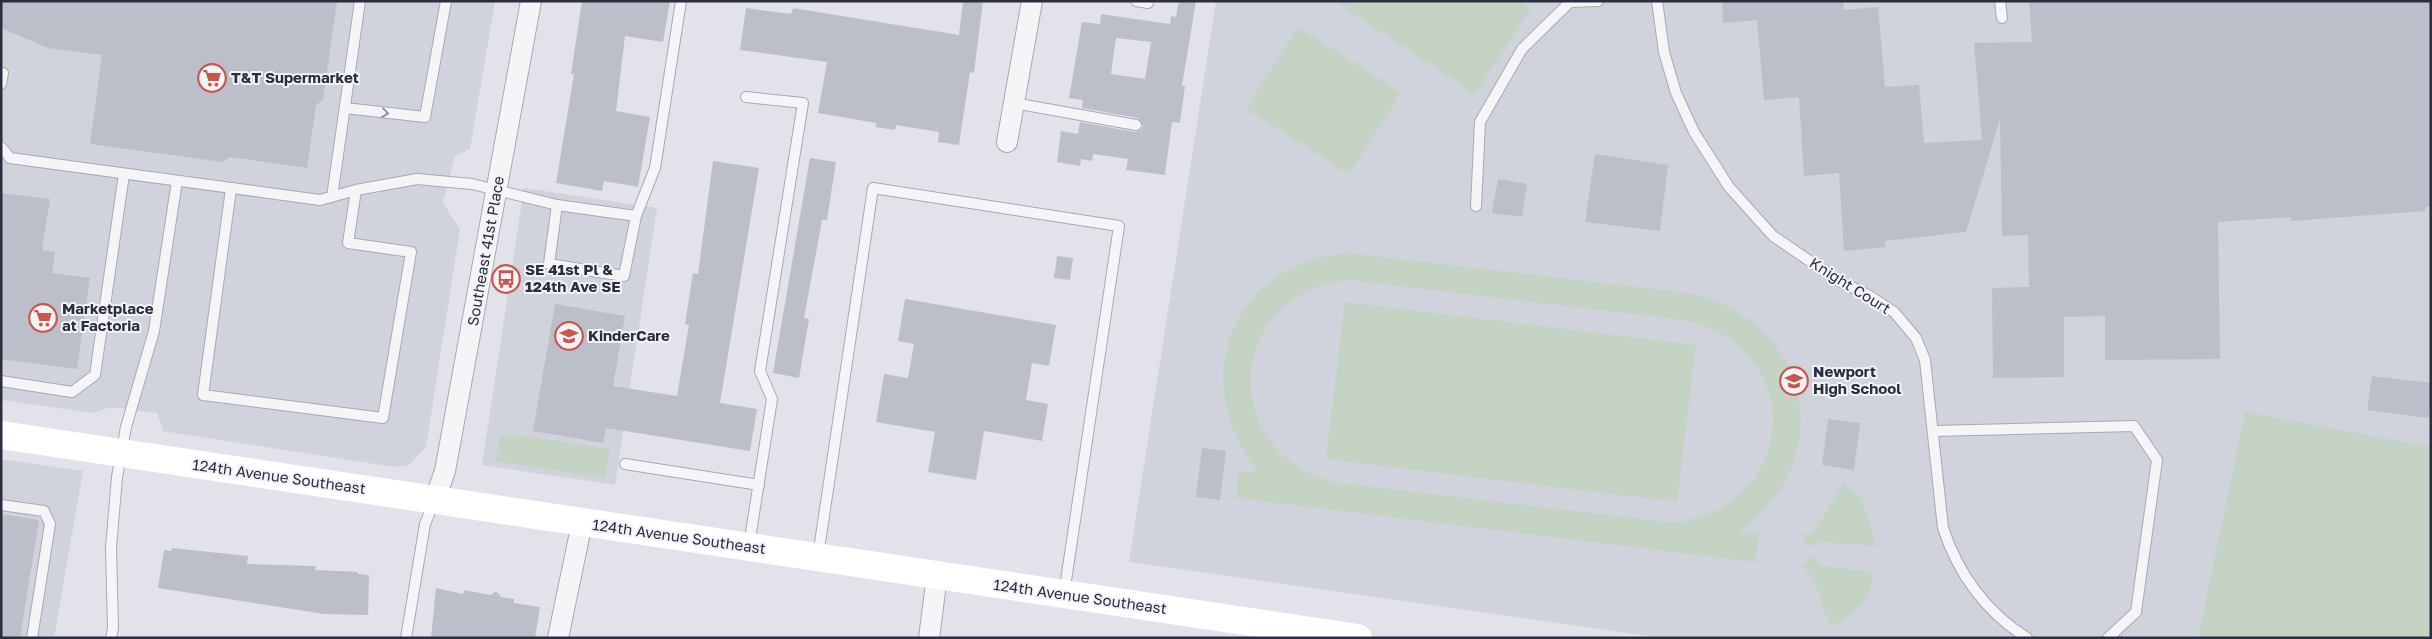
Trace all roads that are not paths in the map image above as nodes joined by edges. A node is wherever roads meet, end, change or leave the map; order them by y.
1 (360, 1) edge
2 (446, 1) edge
3 (531, 1) edge
4 (681, 1) edge
5 (1032, 1) edge
6 (1136, 1) edge
7 (1598, 1) edge
8 (1657, 1) edge
9 (2000, 1) edge
10 (1148, 3) dead end
11 (2002, 18) dead end
12 (3, 72) dead end
13 (1, 84) edge
14 (746, 97) dead end
15 (1014, 103) junction
16 (345, 108) junction
17 (1136, 125) dead end
18 (1007, 142) dead end
19 (1, 147) edge
20 (124, 174) junction
21 (176, 181) junction
22 (231, 189) junction
23 (356, 190) junction
24 (497, 192) junction
25 (332, 197) junction
26 (557, 205) junction
27 (1476, 206) dead end
28 (636, 216) junction
29 (1, 381) edge
30 (1934, 431) junction
31 (1, 435) edge
32 (120, 454) junction
33 (625, 464) dead end
34 (759, 485) junction
35 (435, 499) junction
36 (1, 505) edge
37 (582, 523) junction
38 (749, 547) junction
39 (818, 557) junction
40 (937, 576) junction
41 (1064, 595) junction
42 (32, 638) edge
43 (111, 638) edge
44 (406, 638) edge
45 (558, 638) edge
46 (929, 638) edge
47 (1358, 638) edge
48 (2027, 638) edge
49 (2108, 638) edge

1 - 16 lane
16 -> 2 lane
3 - 24 street, Southeast 41st Place
4 - 28 lane
5 - 15 street
6 - 10 lane
7 - 27 lane
8 - 30 lane, Knight Court
9 - 11 lane
12 - 13 lane
14 - 34 lane
15 - 17 lane
15 - 18 street
16 - 25 lane
19 - 20 lane
20 - 21 lane
20 - 29 lane
21 - 22 lane
21 - 32 lane
22 - 23 lane
22 - 25 lane
23 - 24 lane
23 - 25 lane
24 - 26 lane
24 - 35 street, Southeast 41st Place
26 - 28 lane
26 - 28 lane
30 - 48 lane, Knight Court
30 - 49 lane
31 - 32 street, 124th Avenue Southeast
32 - 35 street, 124th Avenue Southeast
32 - 43 lane
33 - 34 lane
34 - 38 lane
35 - 37 street, 124th Avenue Southeast
35 - 44 lane
36 - 42 lane
37 - 38 street, 124th Avenue Southeast
37 - 45 street
38 - 39 street, 124th Avenue Southeast
39 - 40 street, 124th Avenue Southeast
39 - 41 lane
40 - 41 street, 124th Avenue Southeast
40 - 46 street
41 - 47 street, 124th Avenue Southeast

